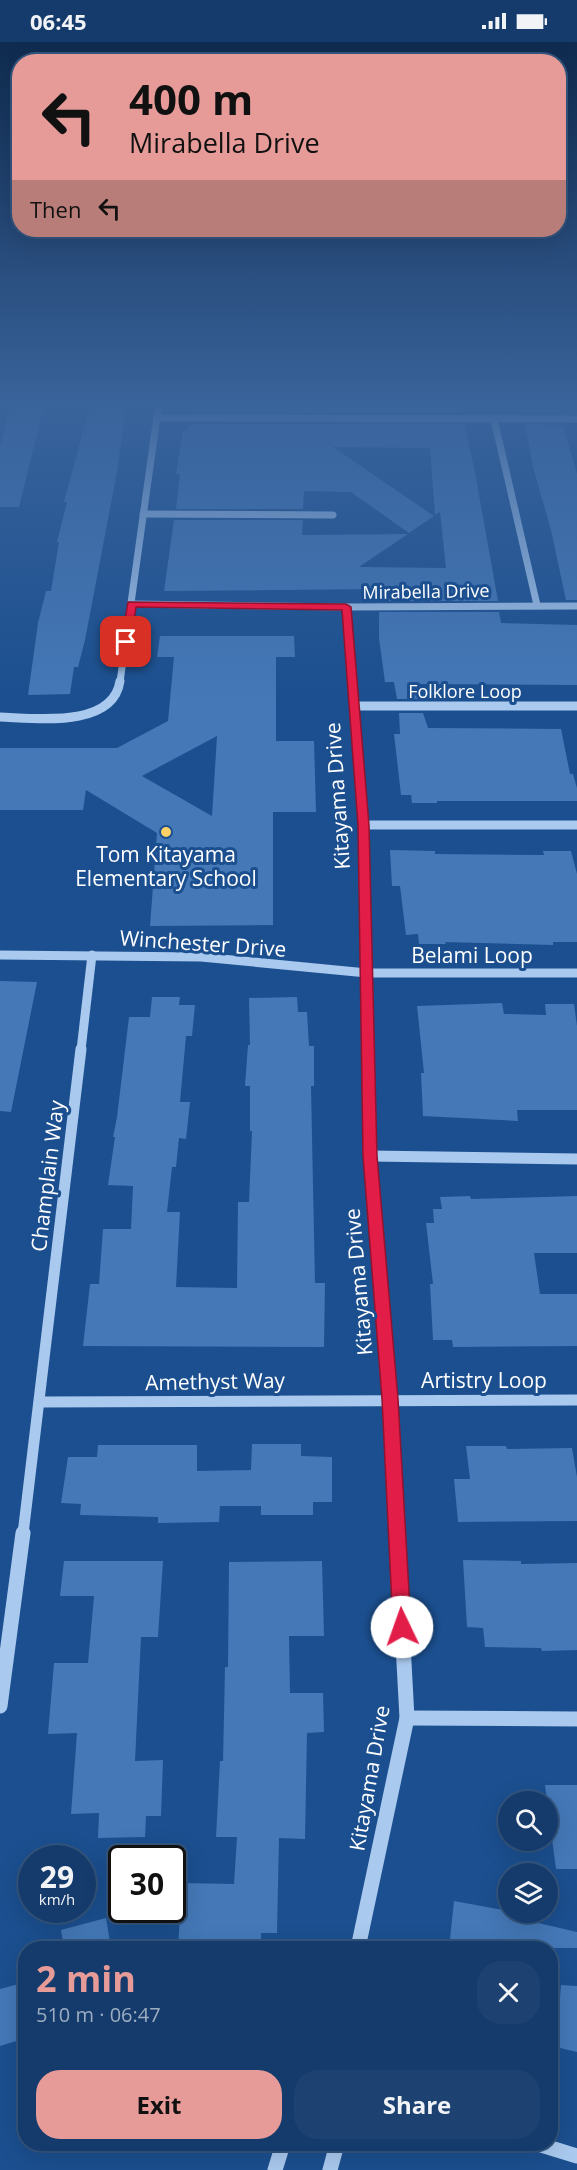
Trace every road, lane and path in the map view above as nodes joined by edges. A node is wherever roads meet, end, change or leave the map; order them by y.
1 (145, 501) edge
2 (513, 501) edge
3 (143, 514) junction
4 (333, 515) dead end
5 (132, 604) junction
6 (537, 605) junction
7 (577, 606) edge
8 (346, 607) junction
9 (354, 706) junction
10 (577, 706) edge
11 (0, 717) edge
12 (363, 825) junction
13 (577, 825) edge
14 (0, 955) edge
15 (92, 955) junction
16 (577, 973) edge
17 (367, 974) junction
18 (370, 1156) junction
19 (577, 1159) edge
20 (390, 1399) junction
21 (577, 1400) edge
22 (40, 1402) junction
23 (0, 1706) edge
24 (407, 1718) junction
25 (577, 1719) edge
26 (359, 1941) edge
27 (558, 2150) edge
28 (281, 2151) edge
29 (335, 2151) edge
30 (577, 2156) edge
31 (275, 2170) edge
32 (330, 2170) edge

1 - 3 street
2 - 6 street
3 - 4 street
3 - 5 street
5 - 8 street, Mirabella Drive
5 - 11 street
6 - 7 street, Mirabella Drive
6 - 8 street, Mirabella Drive
8 - 9 street, Kitayama Drive
9 - 10 street, Folklore Loop
9 - 12 street, Kitayama Drive
12 - 13 street
12 - 17 street, Kitayama Drive
14 - 15 street, Winchester Drive
15 - 17 street, Winchester Drive
15 - 22 street, Champlain Way
16 - 17 street, Belami Loop
17 - 18 street, Kitayama Drive
18 - 19 street
18 - 20 street, Kitayama Drive
20 - 21 street, Artistry Loop
20 - 22 street, Amethyst Way
20 - 24 street, Kitayama Drive
22 - 23 street, Champlain Way
24 - 25 street
24 - 26 street, Kitayama Drive
27 - 30 street
28 - 31 street
29 - 32 street

